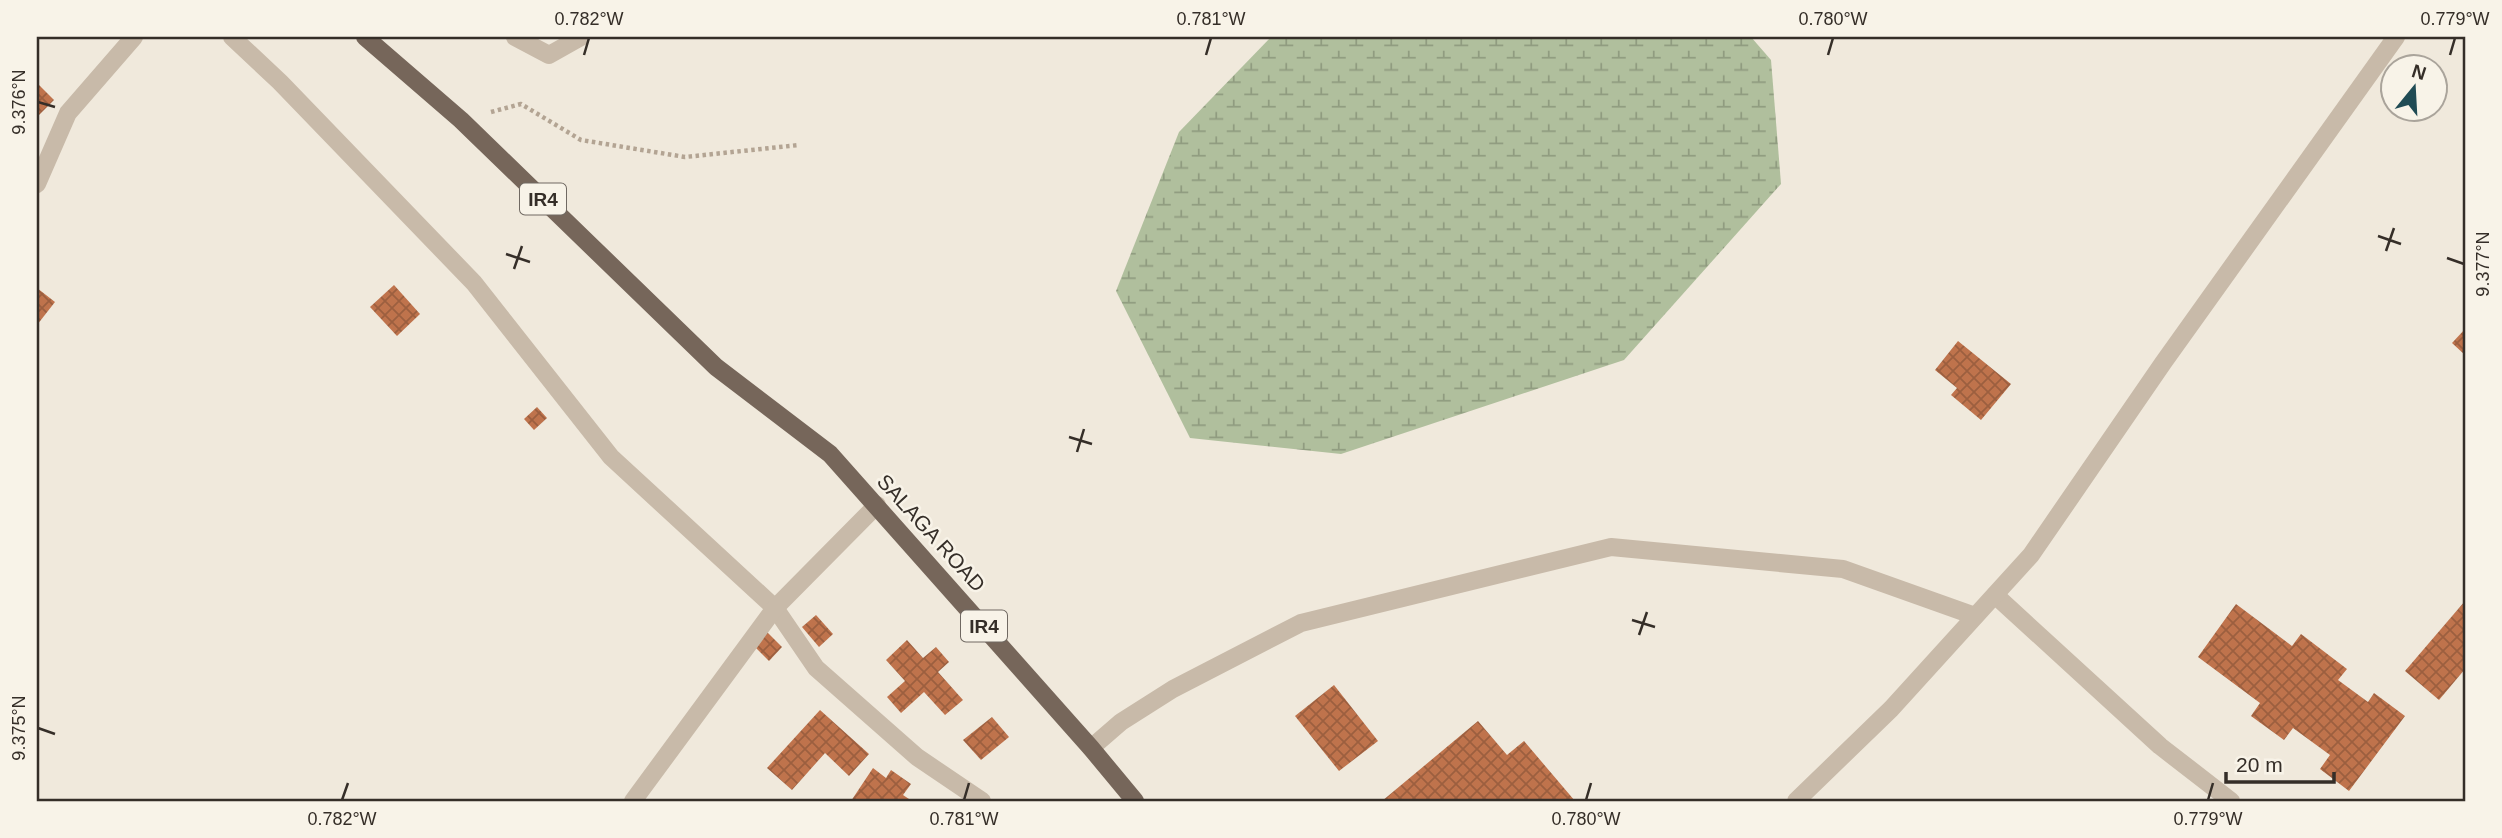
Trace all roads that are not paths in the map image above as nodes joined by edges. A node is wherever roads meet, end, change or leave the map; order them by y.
1 (134, 37) edge
2 (232, 37) edge
3 (365, 37) edge
4 (515, 37) edge
5 (581, 37) edge
6 (2396, 37) edge
7 (37, 184) edge
8 (877, 505) junction
9 (1994, 595) junction
10 (775, 608) junction
11 (1975, 616) junction
12 (1091, 748) junction
13 (633, 801) edge
14 (982, 801) edge
15 (1135, 801) edge
16 (1796, 801) edge
17 (2231, 801) edge

1 - 7 street
2 - 10 street
3 - 8 main road, SALAGA ROAD / IR4
4 - 5 street
6 - 9 street
8 - 10 street
8 - 12 main road, SALAGA ROAD / IR4
9 - 11 street
9 - 17 street
10 - 13 street
10 - 14 street
11 - 12 street
11 - 16 street
12 - 15 main road, SALAGA ROAD / IR4

